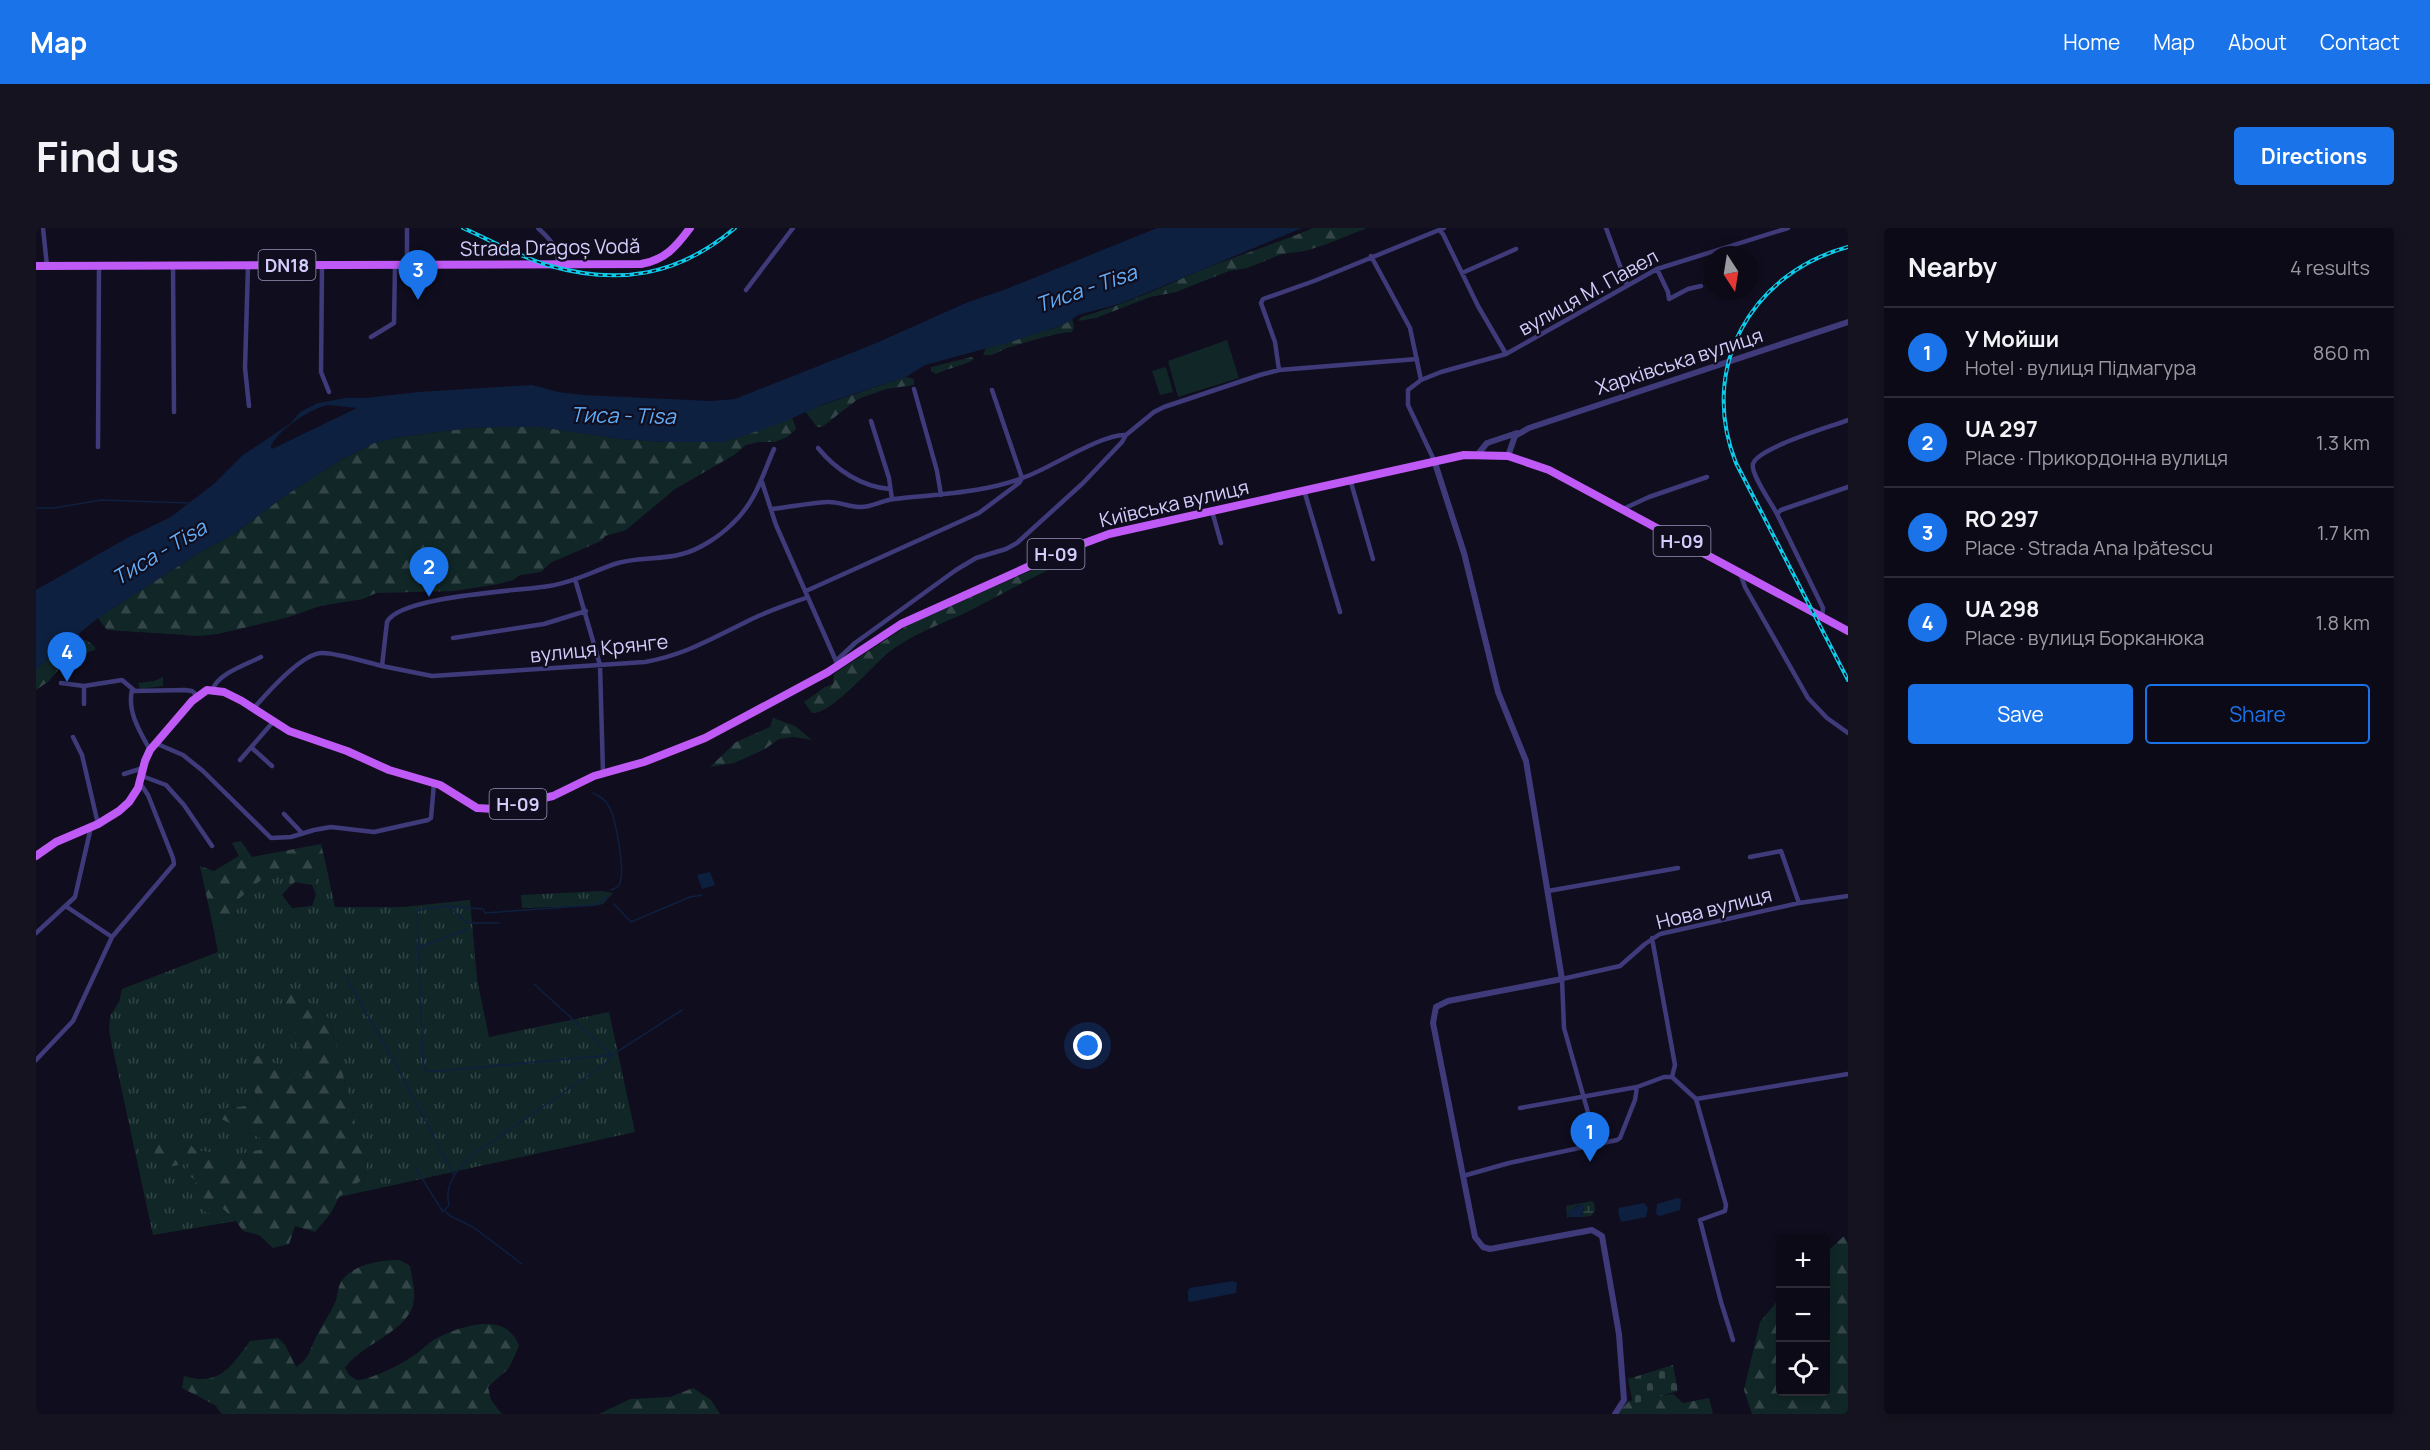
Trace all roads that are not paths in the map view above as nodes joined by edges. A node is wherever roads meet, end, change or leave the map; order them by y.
1 (43, 228) edge
2 (407, 228) edge
3 (538, 228) edge
4 (690, 228) edge
5 (793, 228) edge
6 (1606, 228) edge
7 (1788, 228) edge
8 (1442, 229) edge
9 (1516, 249) dead end
10 (1371, 256) junction
11 (322, 265) junction
12 (395, 265) junction
13 (407, 265) junction
14 (558, 265) junction
15 (47, 266) junction
16 (99, 266) junction
17 (173, 266) junction
18 (248, 266) junction
19 (36, 267) edge
20 (1657, 269) junction
21 (1462, 273) junction
22 (1627, 285) junction
23 (1701, 286) dead end
24 (746, 290) dead end
25 (1848, 322) edge
26 (371, 337) dead end
27 (1506, 354) junction
28 (1417, 359) junction
29 (1279, 370) junction
30 (1421, 380) junction
31 (914, 389) dead end
32 (992, 390) dead end
33 (329, 392) dead end
34 (249, 406) dead end
35 (174, 412) dead end
36 (1848, 420) edge
37 (871, 421) dead end
38 (1521, 432) junction
39 (1126, 435) junction
40 (98, 447) dead end
41 (818, 448) dead end
42 (774, 449) dead end
43 (1478, 454) junction
44 (1508, 456) junction
45 (1434, 460) junction
46 (1707, 477) dead end
47 (1022, 478) junction
48 (1350, 480) junction
49 (762, 482) junction
50 (1848, 488) edge
51 (890, 489) junction
52 (1304, 490) junction
53 (941, 495) junction
54 (892, 499) junction
55 (772, 509) junction
56 (1623, 509) junction
57 (1212, 511) junction
58 (1777, 514) junction
59 (1221, 543) dead end
60 (1373, 559) dead end
61 (1740, 573) junction
62 (575, 579) junction
63 (807, 594) junction
64 (586, 611) junction
65 (1340, 612) dead end
66 (1822, 617) junction
67 (1848, 631) edge
68 (453, 638) dead end
69 (261, 657) dead end
70 (837, 663) junction
71 (600, 665) junction
72 (381, 666) junction
73 (61, 683) dead end
74 (84, 686) junction
75 (132, 690) junction
76 (212, 690) junction
77 (198, 696) junction
78 (84, 704) dead end
79 (254, 708) junction
80 (273, 722) junction
81 (1848, 733) edge
82 (73, 737) dead end
83 (153, 746) junction
84 (252, 748) junction
85 (240, 760) dead end
86 (272, 766) dead end
87 (603, 772) junction
88 (124, 774) dead end
89 (141, 776) junction
90 (434, 783) junction
91 (284, 814) dead end
92 (95, 825) junction
93 (302, 833) junction
94 (212, 846) dead end
95 (36, 856) edge
96 (1750, 857) dead end
97 (1678, 868) dead end
98 (1548, 891) junction
99 (1848, 897) edge
100 (1799, 903) junction
101 (67, 907) junction
102 (36, 933) edge
103 (112, 937) junction
104 (1652, 938) junction
105 (1562, 979) junction
106 (36, 1060) edge
107 (1848, 1074) edge
108 (1672, 1077) junction
109 (1637, 1087) junction
110 (1582, 1097) junction
111 (1696, 1099) junction
112 (1520, 1108) dead end
113 (1597, 1144) junction
114 (1463, 1176) junction
115 (1733, 1340) dead end
116 (1615, 1414) edge

1 - 15 street
2 - 13 street
3 - 14 street
4 - 14 main road, Strada Dragoș Vodă / DN18
5 - 24 street
6 - 22 street
7 - 20 street, вулиця М. Павел
8 - 10 street
8 - 21 street
9 - 21 street
10 - 28 street
10 - 29 street
11 - 12 main road, Strada Dragoș Vodă / DN18
11 - 18 main road, Strada Dragoș Vodă / DN18
11 - 33 street
12 - 13 main road, Strada Dragoș Vodă / DN18
12 - 26 street
13 - 14 main road, Strada Dragoș Vodă / DN18
15 - 16 main road, Strada Dragoș Vodă / DN18
15 - 19 main road, Strada Dragoș Vodă / DN18
16 - 17 main road, Strada Dragoș Vodă / DN18
16 - 40 street
17 - 18 main road, Strada Dragoș Vodă / DN18
17 - 35 street
18 - 34 street
20 - 22 street, вулиця М. Павел
20 - 23 street
21 - 27 street
22 - 27 street, вулиця М. Павел
25 - 38 street, Харківська вулиця
27 - 30 street, вулиця М. Павел
28 - 29 street
28 - 30 street
29 - 39 street
30 - 45 street
31 - 53 street
32 - 47 street
36 - 58 street
37 - 51 street
38 - 43 street, Харківська вулиця
38 - 44 street
39 - 47 street
39 - 70 street
41 - 51 street
42 - 49 street
43 - 44 main road, Київська вулиця / Н-09
43 - 45 main road, Київська вулиця / Н-09
44 - 56 main road, Н-09
45 - 48 main road, Київська вулиця / Н-09
45 - 98 street
46 - 56 street
47 - 53 street
47 - 63 street, вулиця Крянге
48 - 52 main road, Київська вулиця / Н-09
48 - 60 street
49 - 55 street
49 - 62 street
50 - 58 street
51 - 54 street
52 - 57 main road, Київська вулиця / Н-09
52 - 65 street
53 - 54 street
54 - 55 street
55 - 63 street
56 - 61 main road, Н-09
57 - 59 street
57 - 70 main road, Київська вулиця / Н-09
58 - 66 street
61 - 66 main road, Н-09
61 - 81 street
62 - 64 street
62 - 72 street
63 - 70 street
63 - 71 street, вулиця Крянге
64 - 68 street
64 - 71 street
66 - 67 main road, Н-09
69 - 76 street
70 - 87 main road, Н-09
71 - 72 street, вулиця Крянге
71 - 87 street
72 - 79 street, вулиця Крянге
73 - 74 street
74 - 75 street
74 - 78 street
75 - 77 street
75 - 83 street
76 - 77 main road
76 - 79 main road, Н-09
77 - 83 main road
79 - 80 main road, Н-09
80 - 84 street
80 - 90 main road, Н-09
82 - 92 street
83 - 89 main road
83 - 93 street
84 - 85 street
84 - 86 street
87 - 90 main road, Н-09
88 - 89 street
89 - 92 main road
89 - 94 street
89 - 103 street
90 - 93 street
91 - 93 street
92 - 95 main road
92 - 101 street
96 - 100 street
97 - 98 street
98 - 105 street
99 - 100 street, Нова вулиця
100 - 104 street, Нова вулиця
101 - 102 street
101 - 103 street
103 - 106 street
104 - 105 street, Нова вулиця
104 - 108 street
105 - 110 street
105 - 114 street
107 - 111 street
108 - 109 street
108 - 111 street
109 - 110 street
109 - 113 street
110 - 112 street
110 - 113 street
111 - 115 street
113 - 114 street
114 - 116 street

